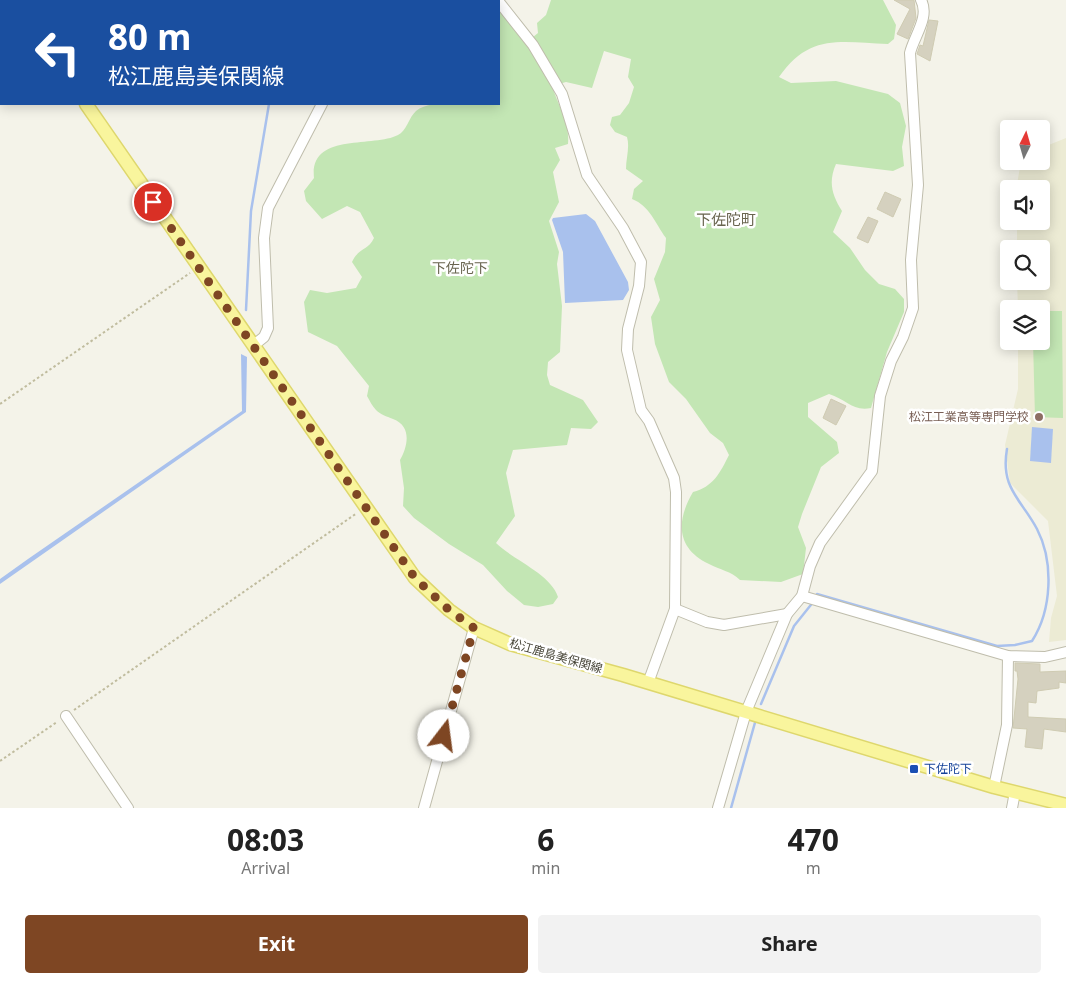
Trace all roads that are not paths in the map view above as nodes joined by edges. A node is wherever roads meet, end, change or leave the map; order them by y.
1 (922, 0) edge
2 (500, 4) edge
3 (87, 105) edge
4 (321, 105) edge
5 (254, 345) junction
6 (802, 596) junction
7 (674, 609) junction
8 (787, 614) junction
9 (474, 628) junction
10 (1066, 652) edge
11 (1008, 656) junction
12 (648, 682) junction
13 (746, 712) junction
14 (66, 716) road end
15 (994, 787) junction
16 (1015, 792) junction
17 (1066, 805) edge
18 (128, 808) edge
19 (424, 808) edge
20 (718, 808) edge
21 (1012, 808) edge

1 - 6 street
2 - 7 street
3 - 5 main road, 松江鹿島美保関線
4 - 5 street
5 - 9 main road, 松江鹿島美保関線
6 - 8 street
6 - 11 street
7 - 8 street
7 - 12 street
8 - 13 street
9 - 12 main road, 松江鹿島美保関線
9 - 19 street
10 - 11 street
11 - 15 street
12 - 13 main road, 松江鹿島美保関線
13 - 15 main road, 松江鹿島美保関線
13 - 20 street
14 - 18 street
15 - 16 main road, 松江鹿島美保関線
16 - 17 main road, 松江鹿島美保関線
16 - 21 street

